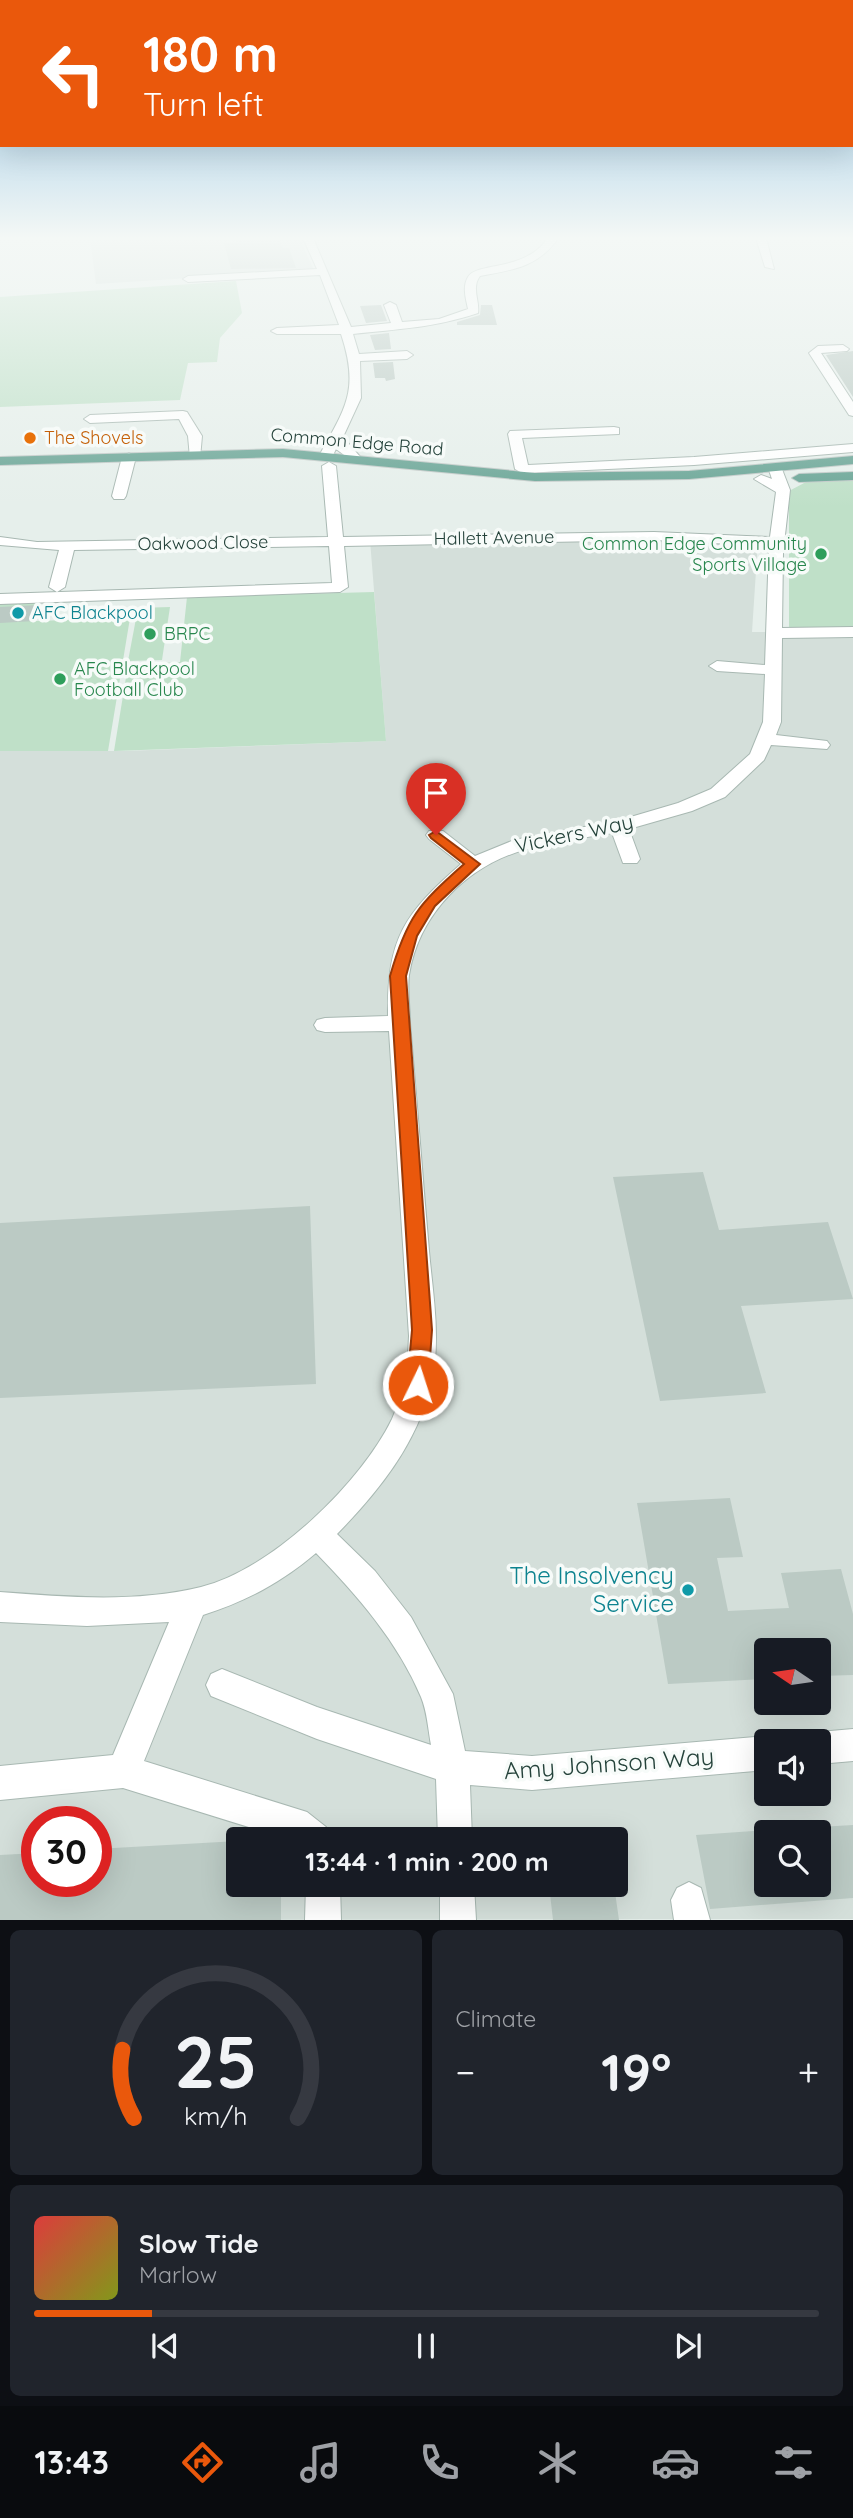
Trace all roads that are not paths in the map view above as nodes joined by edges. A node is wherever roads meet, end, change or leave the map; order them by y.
1 (402, 328) edge
2 (344, 330) junction
3 (277, 331) dead end
4 (844, 349) dead end
5 (407, 355) dead end
6 (355, 358) junction
7 (853, 412) edge
8 (90, 419) dead end
9 (614, 431) dead end
10 (336, 436) junction
11 (853, 448) edge
12 (195, 455) junction
13 (129, 457) junction
14 (355, 459) junction
15 (853, 460) edge
16 (0, 461) edge
17 (327, 461) junction
18 (624, 471) junction
19 (689, 475) junction
20 (853, 476) edge
21 (784, 478) junction
22 (761, 479) joint
23 (119, 496) dead end
24 (337, 540) junction
25 (0, 541) edge
26 (777, 542) junction
27 (68, 547) junction
28 (57, 587) dead end
29 (0, 599) edge
30 (853, 632) edge
31 (773, 633) junction
32 (717, 666) dead end
33 (772, 670) junction
34 (767, 739) junction
35 (821, 745) dead end
36 (619, 826) junction
37 (436, 835) dead end
38 (630, 859) dead end
39 (473, 864) junction
40 (400, 1023) junction
41 (325, 1025) dead end
42 (317, 1534) junction
43 (192, 1604) junction
44 (0, 1607) edge
45 (222, 1685) dead end
46 (853, 1745) edge
47 (831, 1747) edge
48 (754, 1754) edge
49 (452, 1767) junction
50 (123, 1771) junction
51 (0, 1783) edge
52 (299, 1827) edge
53 (454, 1827) edge
54 (323, 1897) edge
55 (457, 1897) edge
56 (323, 1920) edge
57 (458, 1920) edge

1 - 2 street
2 - 3 street
2 - 6 street
4 - 7 street
5 - 6 street
6 - 10 street
8 - 12 street
9 - 18 street, Common Edge Road
10 - 14 street
10 - 17 street
11 - 18 street, Common Edge Road
12 - 13 main road, Common Edge Road
12 - 17 main road, Common Edge Road
13 - 16 main road, Common Edge Road
13 - 23 street
14 - 17 main road, Common Edge Road
14 - 18 main road, Common Edge Road
15 - 21 main road, Common Edge Road
17 - 24 street
18 - 19 main road, Common Edge Road
19 - 21 main road, Common Edge Road
19 - 22 main road, Common Edge Road
20 - 21 main road, Common Edge Road
21 - 22 street
21 - 26 street, Vickers Way
24 - 26 street, Hallett Avenue
24 - 27 street, Oakwood Close
24 - 29 street
25 - 27 street, Oakwood Close
26 - 31 street, Vickers Way
27 - 28 street
30 - 31 street
31 - 33 street, Vickers Way
32 - 33 street
33 - 34 street, Vickers Way
34 - 35 street
34 - 36 street, Vickers Way
36 - 38 street
36 - 39 street, Vickers Way
37 - 39 street
39 - 40 street, Vickers Way
40 - 41 street
40 - 42 street, Vickers Way
42 - 43 street, Vickers Way
42 - 49 street
43 - 44 street
43 - 50 street
45 - 49 street, Amy Johnson Way
46 - 47 street
48 - 49 street, Amy Johnson Way
49 - 53 street
50 - 51 street
50 - 52 street
54 - 56 street
55 - 57 street

